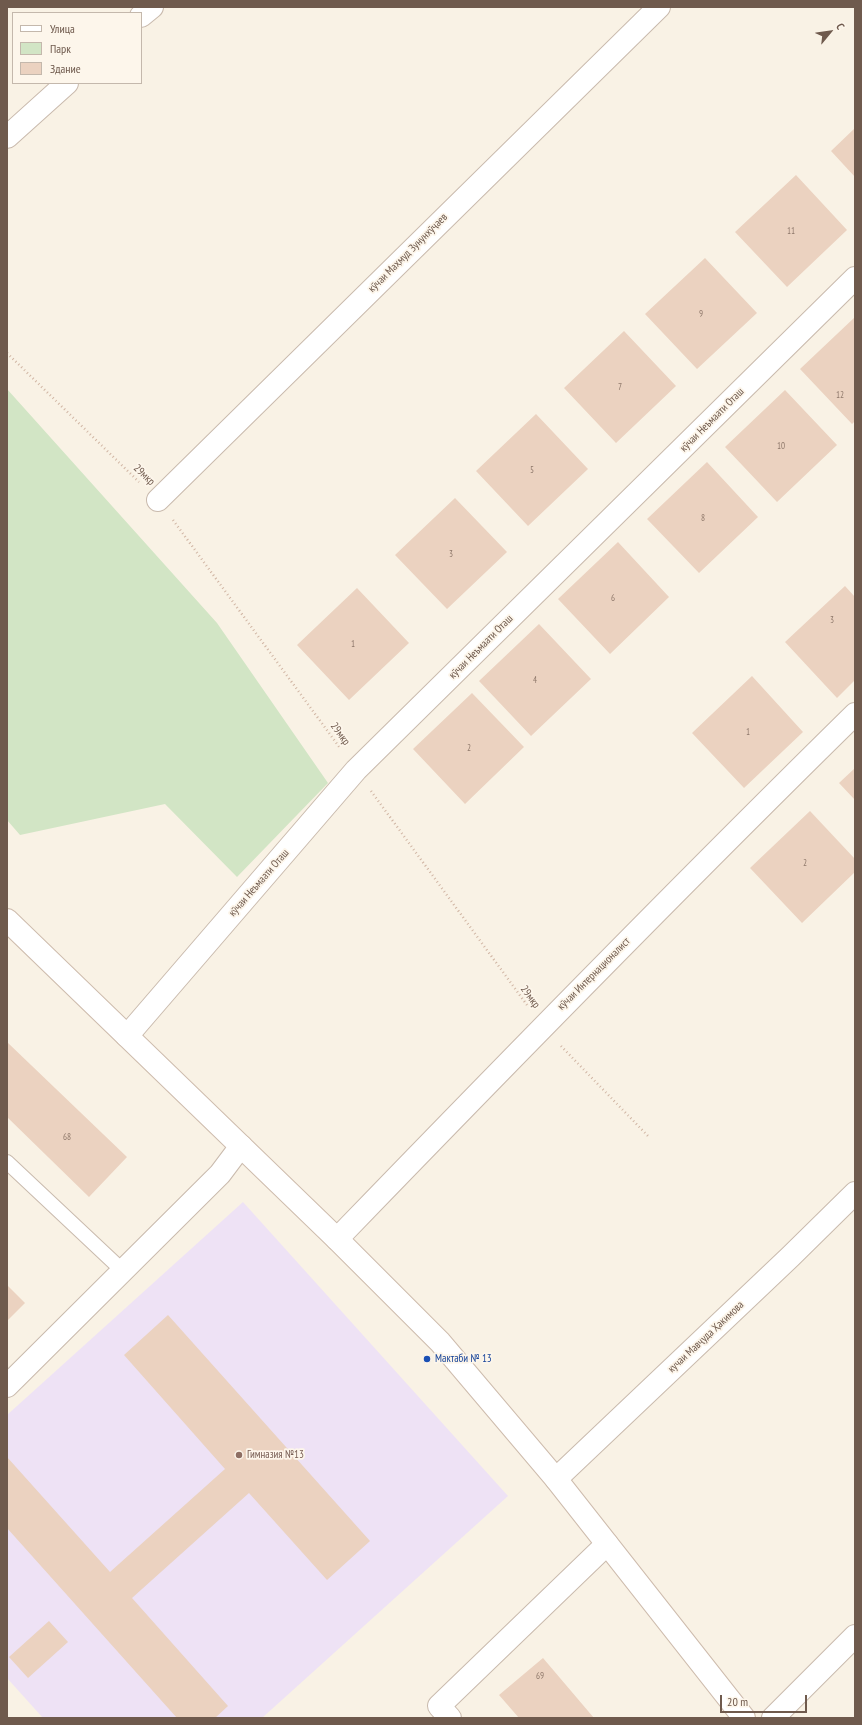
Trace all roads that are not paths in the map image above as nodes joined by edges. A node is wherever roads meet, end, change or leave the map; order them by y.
1 (152, 7) edge
2 (659, 7) edge
3 (142, 15) edge
4 (66, 84) edge
5 (7, 137) edge
6 (855, 278) edge
7 (158, 500) road end
8 (855, 714) edge
9 (7, 920) edge
10 (127, 1036) junction
11 (241, 1146) junction
12 (7, 1162) edge
13 (855, 1193) edge
14 (337, 1239) junction
15 (123, 1270) junction
16 (7, 1386) edge
17 (556, 1479) junction
18 (607, 1544) junction
19 (855, 1636) edge
20 (450, 1718) edge
21 (744, 1718) edge
22 (773, 1718) edge

1 - 3 street
2 - 7 street, кӯчаи Маҳмуд Зунунхӯҷаев
4 - 5 street
6 - 10 street, кӯчаи Неъмаати Оташ
8 - 14 street, кӯчаи Интернационалист
9 - 10 street
10 - 11 street
11 - 14 street
11 - 15 street
12 - 15 lane
13 - 17 street, кучаи Мавҷуда Ҳакимова
14 - 17 street
15 - 16 street
17 - 18 street
18 - 20 street
18 - 21 street
19 - 22 street

